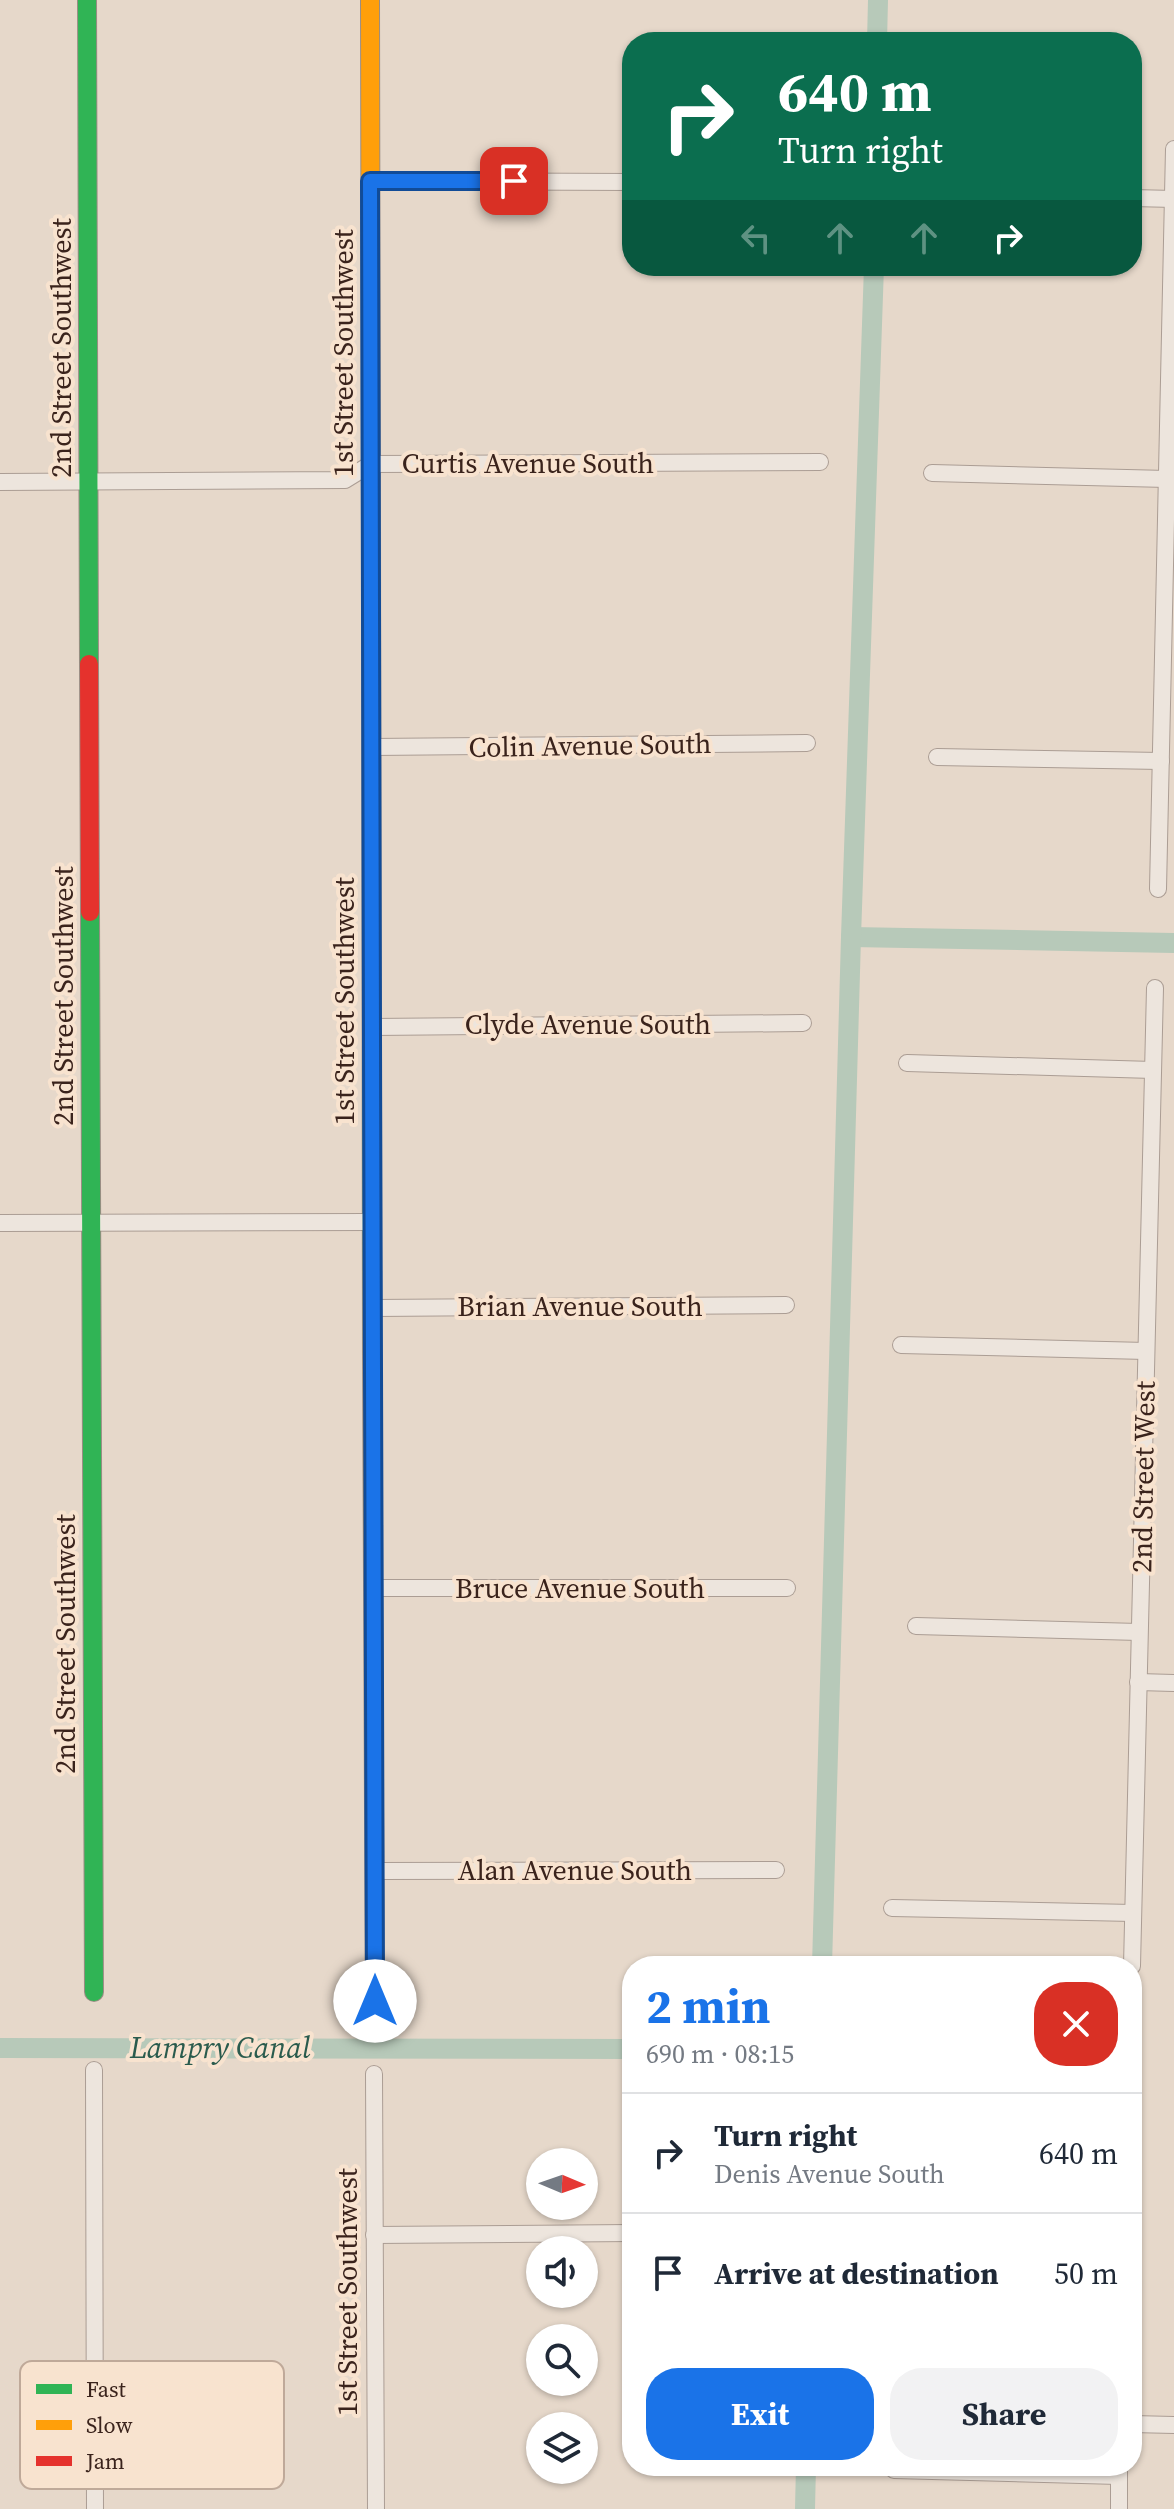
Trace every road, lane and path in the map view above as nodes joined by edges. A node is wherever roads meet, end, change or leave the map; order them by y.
1 (87, 0) edge
2 (370, 0) edge
3 (1174, 149) edge
4 (370, 181) junction
5 (622, 182) edge
6 (1142, 198) edge
7 (1173, 199) edge
8 (820, 462) dead end
9 (371, 464) junction
10 (932, 473) dead end
11 (1167, 479) junction
12 (89, 481) junction
13 (0, 482) edge
14 (807, 743) dead end
15 (372, 747) junction
16 (937, 757) dead end
17 (1161, 761) junction
18 (1158, 889) dead end
19 (1155, 988) dead end
20 (803, 1023) dead end
21 (372, 1027) junction
22 (907, 1063) dead end
23 (1153, 1070) junction
24 (373, 1222) junction
25 (0, 1223) edge
26 (92, 1223) junction
27 (786, 1305) dead end
28 (373, 1308) junction
29 (901, 1345) dead end
30 (1146, 1351) junction
31 (372, 1588) junction
32 (787, 1588) dead end
33 (916, 1626) dead end
34 (1139, 1632) junction
35 (1138, 1682) junction
36 (1174, 1683) edge
37 (776, 1870) dead end
38 (374, 1871) junction
39 (892, 1908) dead end
40 (1133, 1913) junction
41 (1132, 1956) edge
42 (94, 1992) dead end
43 (375, 2001) dead end
44 (94, 2070) dead end
45 (374, 2074) dead end
46 (622, 2233) edge
47 (374, 2235) junction
48 (95, 2361) edge
49 (1142, 2424) edge
50 (1174, 2425) edge
51 (1119, 2476) edge
52 (95, 2489) edge
53 (95, 2509) edge
54 (376, 2509) edge
55 (1119, 2509) edge

1 - 12 street, 2nd Street Southwest
2 - 4 street, 1st Street Southwest
3 - 7 street
4 - 5 street
4 - 9 street, 1st Street Southwest
6 - 7 street
7 - 11 street
8 - 9 street, Curtis Avenue South
9 - 12 street, Curtis Avenue South
9 - 15 street, 1st Street Southwest
10 - 11 street
11 - 17 street
12 - 13 street, Curtis Avenue South
12 - 26 street, 2nd Street Southwest
14 - 15 street, Colin Avenue South
15 - 21 street, 1st Street Southwest
16 - 17 street
17 - 18 street
19 - 23 street, 2nd Street West
20 - 21 street, Clyde Avenue South
21 - 24 street, 1st Street Southwest
22 - 23 street
23 - 30 street, 2nd Street West
24 - 26 street
24 - 28 street, 1st Street Southwest
25 - 26 street
26 - 42 street, 2nd Street Southwest
27 - 28 street, Brian Avenue South
28 - 31 street, 1st Street Southwest
29 - 30 street
30 - 34 street, 2nd Street West
31 - 32 street, Bruce Avenue South
31 - 38 street, 1st Street Southwest
33 - 34 street
34 - 35 street, 2nd Street West
35 - 36 street
35 - 40 street, 2nd Street West
37 - 38 street, Alan Avenue South
38 - 43 street, 1st Street Southwest
39 - 40 street
40 - 41 street, 2nd Street West
44 - 48 street
45 - 47 street, 1st Street Southwest
46 - 47 street
47 - 54 street, 1st Street Southwest
49 - 50 street
51 - 55 street
52 - 53 street

